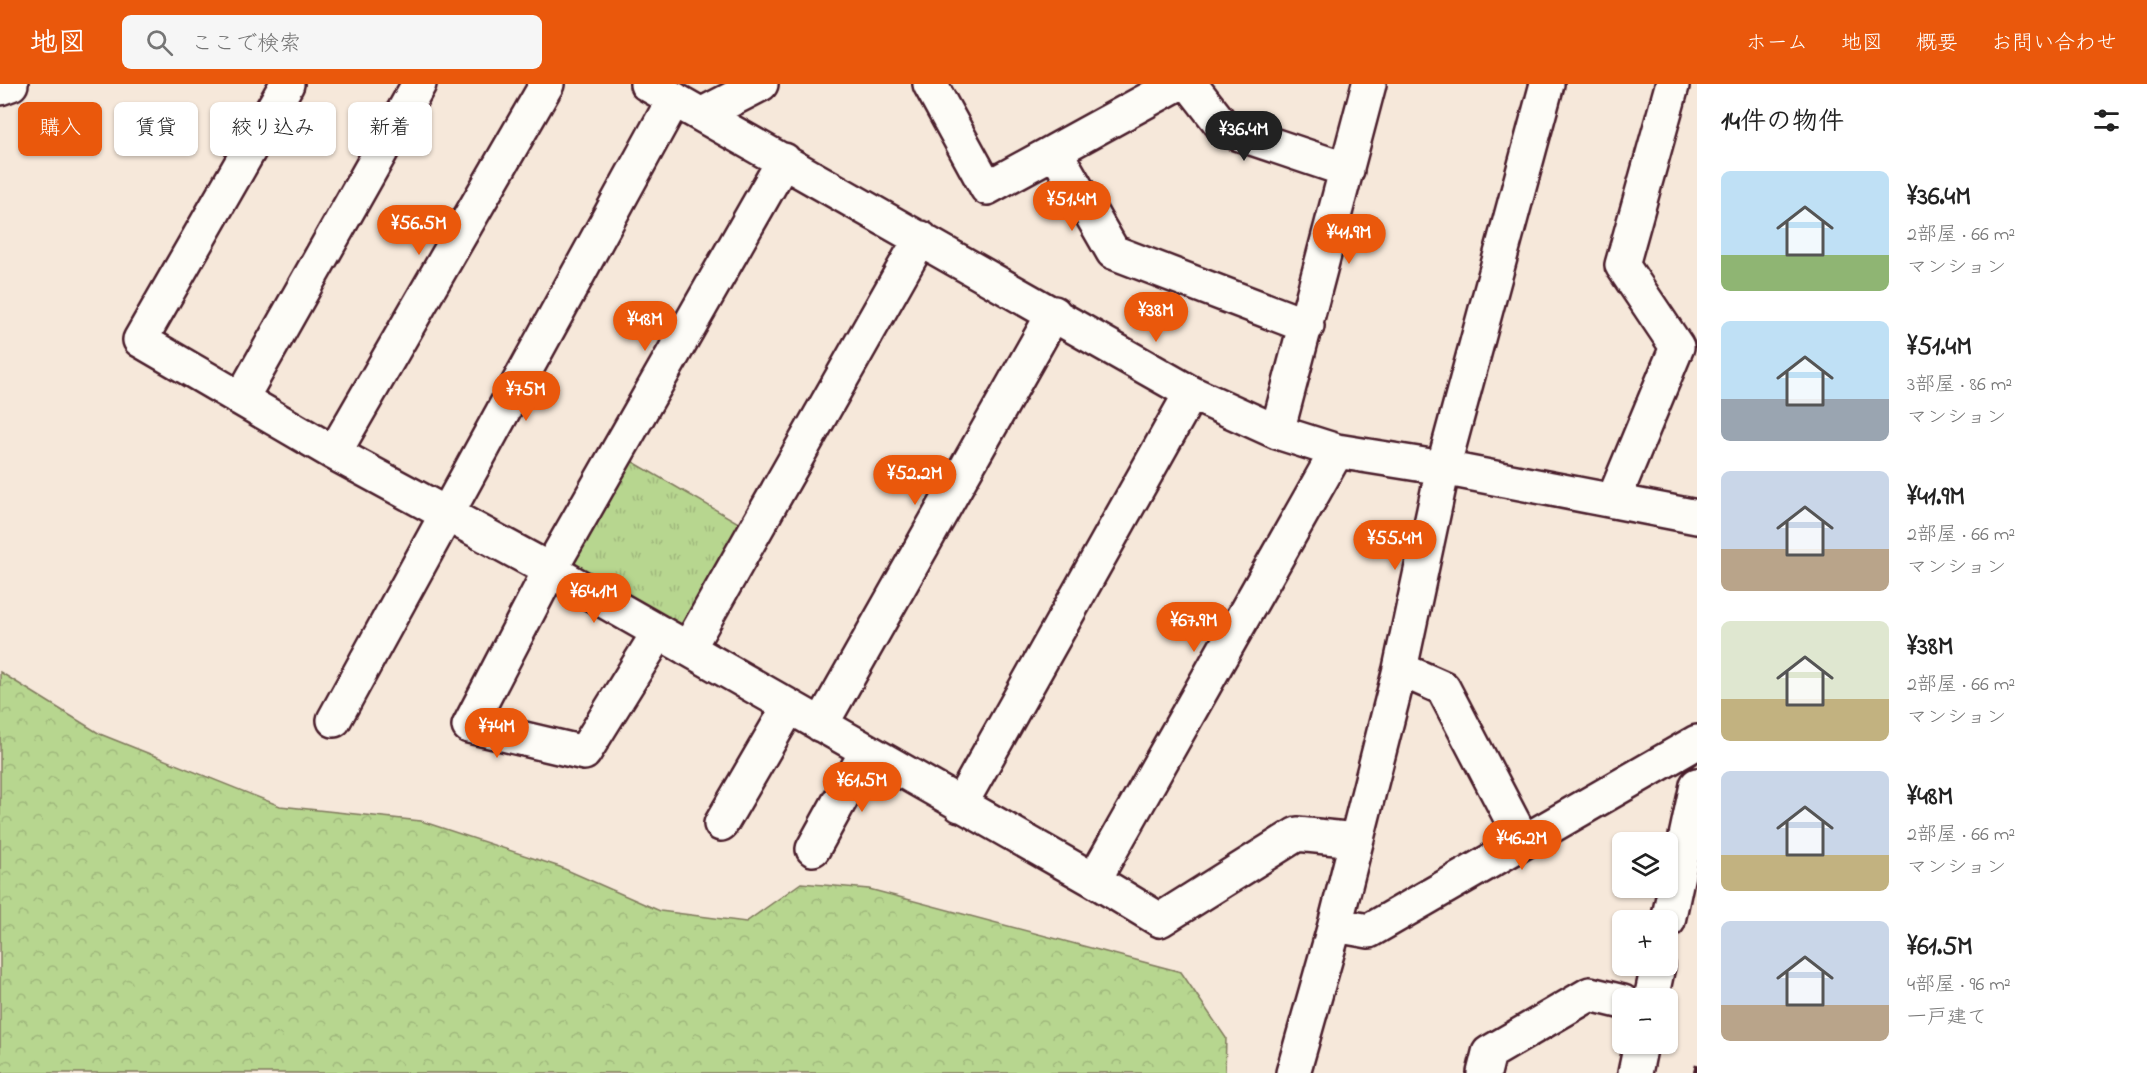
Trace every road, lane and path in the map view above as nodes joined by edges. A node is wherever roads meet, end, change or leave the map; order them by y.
1 (11, 84) edge
2 (287, 84) edge
3 (419, 84) edge
4 (547, 84) edge
5 (761, 84) edge
6 (930, 84) edge
7 (1177, 84) edge
8 (1190, 84) edge
9 (1369, 84) edge
10 (1547, 84) edge
11 (0, 88) edge
12 (1678, 88) edge
13 (675, 99) edge
14 (1055, 151) junction
15 (784, 160) junction
16 (1347, 170) junction
17 (921, 238) junction
18 (1054, 313) junction
19 (1307, 326) junction
20 (1191, 393) junction
21 (241, 399) junction
22 (1277, 432) junction
23 (1337, 451) junction
24 (334, 453) junction
25 (1443, 468) junction
26 (1613, 501) junction
27 (446, 514) junction
28 (1697, 517) edge
29 (550, 570) junction
30 (659, 632) junction
31 (688, 649) junction
32 (1400, 669) junction
33 (789, 707) junction
34 (334, 720) dead end
35 (821, 725) junction
36 (1697, 742) edge
37 (867, 751) junction
38 (1697, 785) edge
39 (960, 805) junction
40 (721, 824) dead end
41 (1356, 840) junction
42 (1523, 841) junction
43 (813, 849) dead end
44 (1094, 880) junction
45 (1670, 910) edge
46 (1335, 925) junction
47 (1612, 999) edge
48 (1639, 1054) edge
49 (1293, 1073) edge
50 (1484, 1073) edge
51 (1635, 1073) edge

1 - 11 street
2 - 21 street
3 - 21 street
4 - 24 street
5 - 13 street
6 - 14 street
7 - 14 street
8 - 16 street
9 - 16 street
10 - 25 street
12 - 26 street
13 - 15 street
13 - 27 street
14 - 19 street
15 - 17 street
15 - 29 street
16 - 19 street
17 - 18 street
17 - 31 street
18 - 20 street
18 - 35 street
19 - 22 street
20 - 22 street
20 - 39 street
21 - 24 street
22 - 23 street
23 - 25 street
23 - 44 street
24 - 27 street
25 - 26 street
25 - 32 street
26 - 28 street
27 - 29 street
27 - 34 street
29 - 30 street
29 - 30 street
30 - 31 street
31 - 33 street
32 - 41 street
32 - 42 street
33 - 35 street
33 - 40 street
35 - 37 street
36 - 42 street
37 - 39 street
37 - 43 street
38 - 45 street
39 - 44 street
41 - 44 street
41 - 46 street
42 - 46 street
46 - 49 street
47 - 50 street
48 - 51 street

